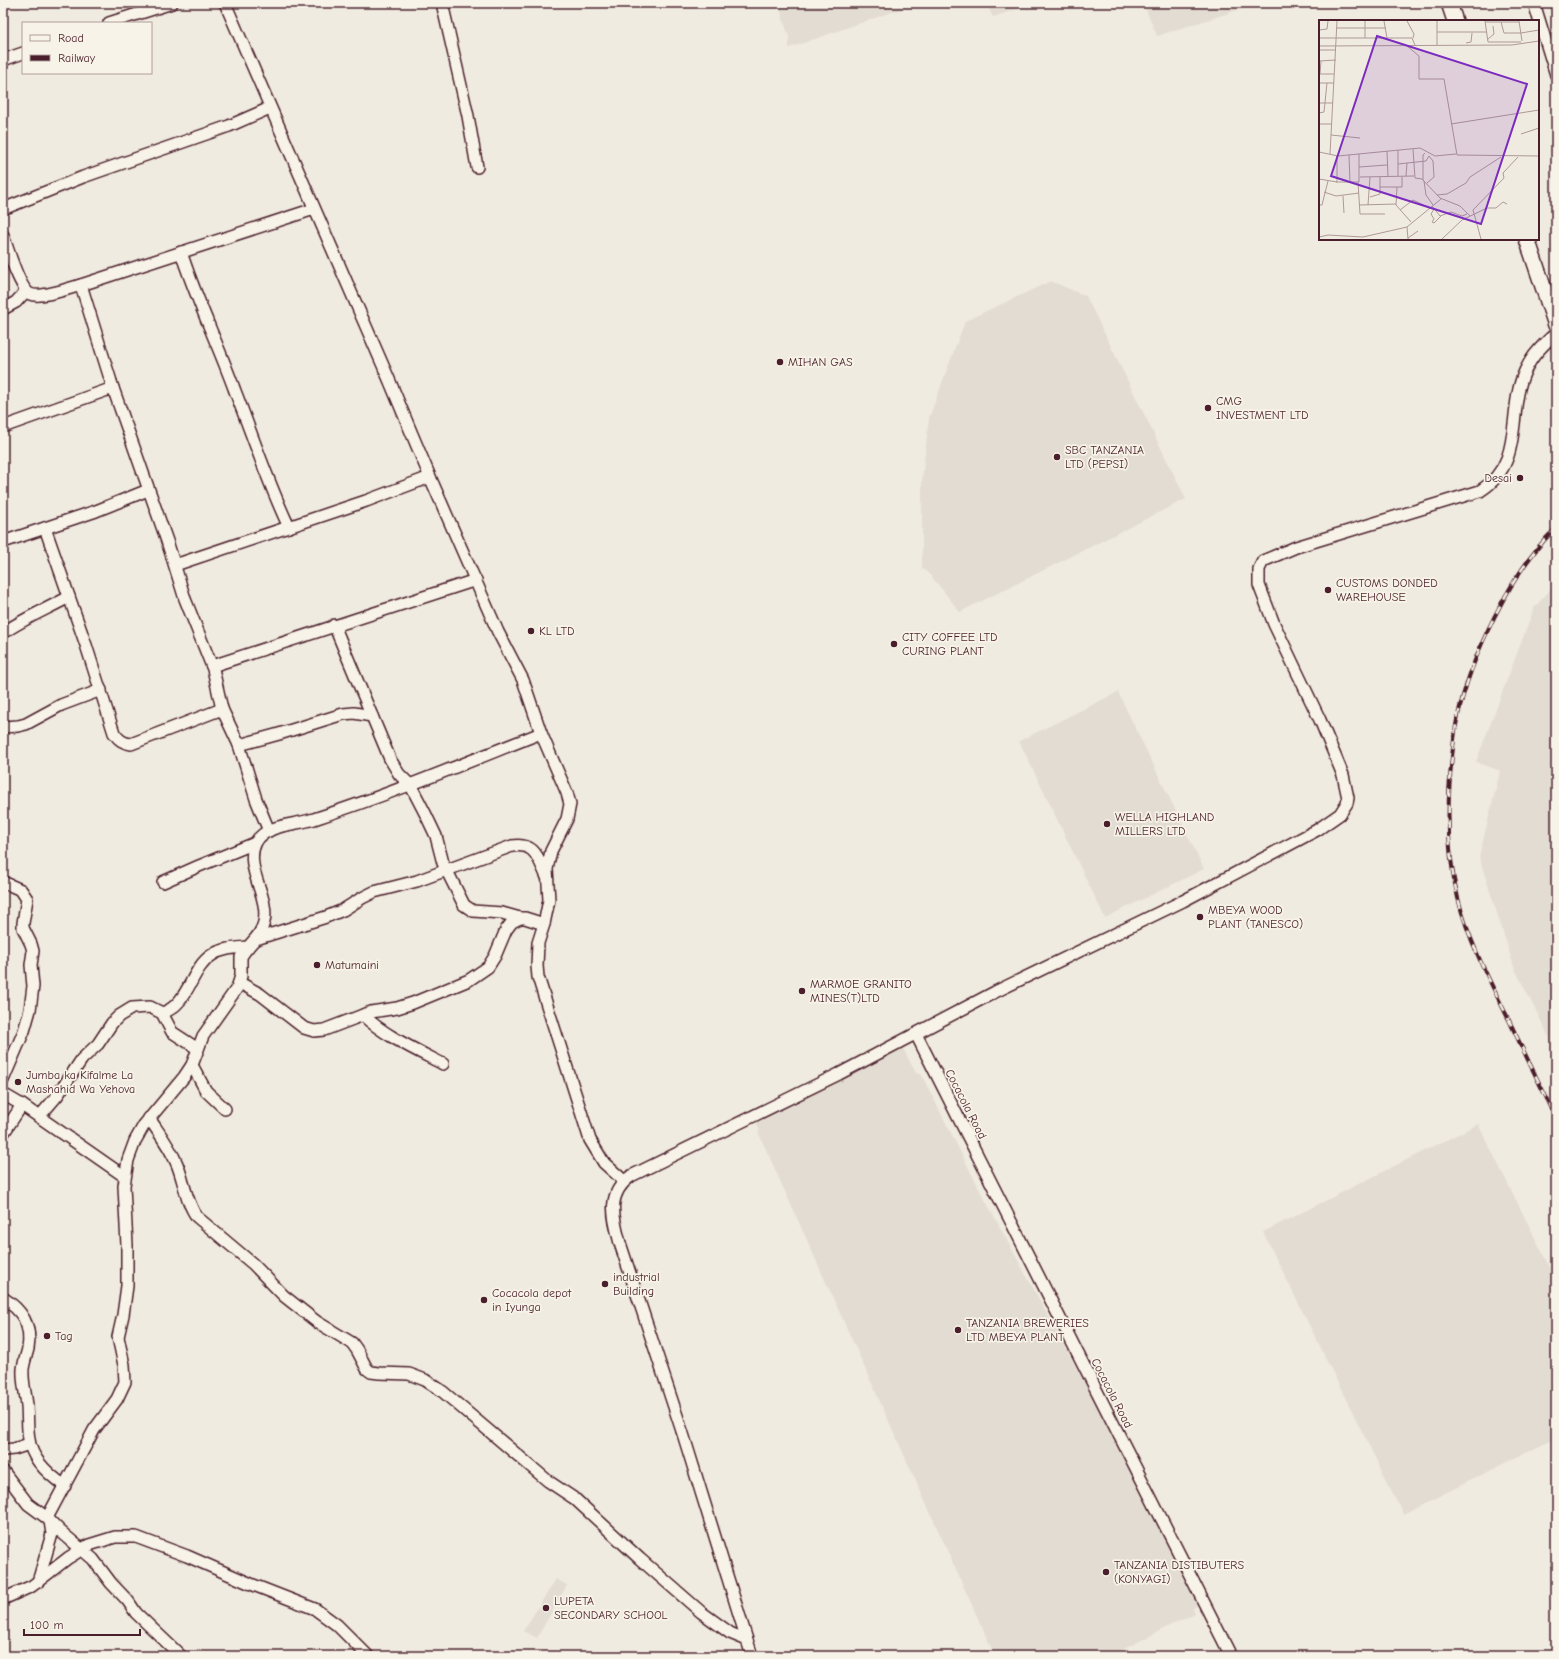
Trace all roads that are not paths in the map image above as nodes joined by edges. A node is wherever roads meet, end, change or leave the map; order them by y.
1 (172, 3) edge
2 (225, 3) edge
3 (442, 3) edge
4 (1449, 3) edge
5 (1534, 3) edge
6 (1455, 20) edge
7 (112, 22) edge
8 (22, 52) edge
9 (3, 60) edge
10 (1556, 75) edge
11 (270, 108) junction
12 (477, 167) dead end
13 (3, 209) edge
14 (314, 209) junction
15 (3, 235) edge
16 (1527, 240) edge
17 (181, 252) junction
18 (81, 285) junction
19 (26, 291) junction
20 (3, 309) edge
21 (1556, 325) edge
22 (1556, 333) edge
23 (113, 388) junction
24 (3, 427) edge
25 (430, 477) junction
26 (148, 490) junction
27 (289, 527) junction
28 (45, 528) junction
29 (3, 542) edge
30 (175, 566) junction
31 (476, 580) junction
32 (69, 597) junction
33 (334, 625) junction
34 (3, 633) edge
35 (212, 666) junction
36 (101, 690) junction
37 (222, 709) junction
38 (372, 716) junction
39 (3, 727) edge
40 (541, 733) junction
41 (239, 745) junction
42 (411, 786) junction
43 (269, 831) junction
44 (255, 844) junction
45 (447, 870) junction
46 (547, 877) junction
47 (3, 882) edge
48 (163, 882) dead end
49 (520, 918) junction
50 (544, 924) junction
51 (256, 938) junction
52 (248, 947) junction
53 (240, 983) junction
54 (162, 1013) junction
55 (363, 1015) junction
56 (916, 1034) junction
57 (198, 1049) junction
58 (443, 1064) dead end
59 (192, 1065) junction
60 (3, 1080) edge
61 (3, 1094) edge
62 (22, 1105) junction
63 (225, 1109) dead end
64 (39, 1117) junction
65 (149, 1118) junction
66 (3, 1133) edge
67 (124, 1176) junction
68 (624, 1181) junction
69 (3, 1298) edge
70 (29, 1444) junction
71 (3, 1450) edge
72 (3, 1471) edge
73 (65, 1486) junction
74 (49, 1519) junction
75 (81, 1549) junction
76 (38, 1582) junction
77 (3, 1599) edge
78 (747, 1640) junction
79 (181, 1656) edge
80 (368, 1656) edge
81 (752, 1656) edge
82 (1231, 1656) edge

1 - 7 street
2 - 11 street
3 - 12 street
4 - 6 highway
5 - 10 street
8 - 9 street
11 - 13 street
11 - 14 street
14 - 17 street
14 - 25 street
15 - 19 street
16 - 21 highway
17 - 18 street
17 - 27 street
18 - 19 street
18 - 23 street
19 - 20 street
22 - 56 street
23 - 24 street
23 - 26 street
25 - 27 street
25 - 31 street
26 - 28 street
26 - 30 street
27 - 30 street
28 - 29 street
28 - 32 street
30 - 35 street
31 - 33 street
31 - 40 street
32 - 34 street
32 - 36 street
33 - 35 street
33 - 38 street
35 - 37 street
36 - 37 street
36 - 39 street
37 - 41 street
38 - 41 street
38 - 42 street
40 - 42 street
40 - 46 street
41 - 43 street
42 - 43 street
42 - 45 street
43 - 44 street
44 - 48 street
44 - 51 street
45 - 46 street
45 - 49 street
45 - 51 street
46 - 50 street
47 - 60 street
49 - 50 street
49 - 55 street
50 - 68 street
51 - 52 street
52 - 53 street
52 - 54 street
53 - 55 street
53 - 57 street
54 - 57 street
54 - 64 street
55 - 58 street
56 - 68 street
56 - 82 street, Cocacola Road
57 - 59 street
59 - 63 street
59 - 65 street
61 - 62 street
62 - 64 street
62 - 66 street
64 - 67 street
65 - 67 street
65 - 78 street
67 - 73 street
68 - 78 street
69 - 70 street
70 - 71 street
70 - 73 street
72 - 74 street
73 - 74 street
74 - 75 street
74 - 76 street
75 - 76 street
75 - 79 street
75 - 80 street
76 - 77 street
78 - 81 street

